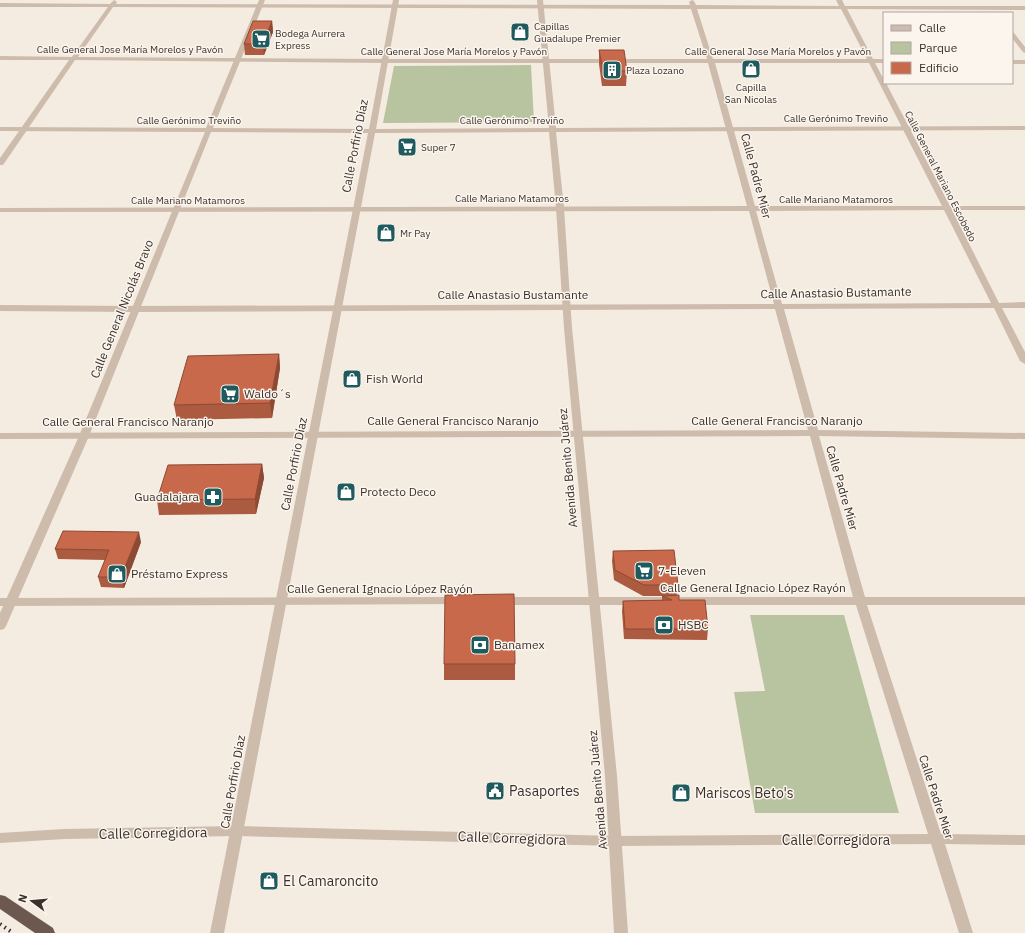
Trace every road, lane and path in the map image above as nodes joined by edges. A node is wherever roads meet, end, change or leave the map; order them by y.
1 (986, 0) edge
2 (113, 3) edge
3 (261, 3) edge
4 (395, 3) edge
5 (540, 3) edge
6 (692, 3) edge
7 (841, 4) edge
8 (0, 5) edge
9 (991, 7) junction
10 (1025, 8) edge
11 (995, 12) edge
12 (1013, 35) edge
13 (1025, 50) edge
14 (0, 58) edge
15 (72, 59) junction
16 (239, 59) junction
17 (386, 61) junction
18 (546, 61) junction
19 (711, 61) junction
20 (871, 61) junction
21 (883, 61) edge
22 (1013, 62) edge
23 (1025, 62) edge
24 (883, 84) edge
25 (883, 84) edge
26 (906, 128) junction
27 (1025, 128) edge
28 (553, 129) junction
29 (729, 129) junction
30 (0, 130) edge
31 (22, 130) junction
32 (209, 130) junction
33 (372, 131) junction
34 (0, 163) edge
35 (560, 208) junction
36 (946, 208) junction
37 (1025, 208) edge
38 (356, 209) junction
39 (751, 209) junction
40 (0, 210) edge
41 (175, 210) junction
42 (995, 305) junction
43 (1025, 305) edge
44 (778, 306) junction
45 (337, 307) junction
46 (566, 307) junction
47 (0, 308) edge
48 (136, 309) junction
49 (1025, 361) edge
50 (812, 433) junction
51 (313, 434) junction
52 (579, 434) junction
53 (0, 436) edge
54 (84, 436) junction
55 (1025, 436) edge
56 (593, 600) junction
57 (472, 601) edge
58 (488, 601) edge
59 (860, 601) junction
60 (6, 602) edge
61 (281, 602) junction
62 (1025, 602) edge
63 (0, 626) edge
64 (238, 832) junction
65 (0, 838) edge
66 (936, 839) junction
67 (1025, 840) edge
68 (616, 841) junction
69 (0, 901) edge
70 (47, 933) edge
71 (217, 933) edge
72 (621, 933) edge
73 (966, 933) edge

1 - 9 street
2 - 3 street
2 - 8 street
2 - 15 street
3 - 4 street
3 - 16 street, Calle General Nicolás Bravo
4 - 5 street
4 - 17 street, Calle Porfirio Díaz
5 - 6 street
5 - 18 street, Avenida Benito Juárez
6 - 7 street
6 - 19 street, Calle Padre Mier
7 - 9 street
7 - 20 street, Calle General Mariano Escobedo
9 - 10 street
9 - 11 street
12 - 13 street
14 - 15 street, Calle General Jose María Morelos y Pavón
15 - 16 street, Calle General Jose María Morelos y Pavón
15 - 31 street
16 - 17 street, Calle General Jose María Morelos y Pavón
16 - 32 street, Calle General Nicolás Bravo
17 - 18 street, Calle General Jose María Morelos y Pavón
17 - 33 street, Calle Porfirio Díaz
18 - 19 street, Calle General Jose María Morelos y Pavón
18 - 28 street, Avenida Benito Juárez
19 - 20 street, Calle General Jose María Morelos y Pavón
19 - 29 street, Calle Padre Mier
20 - 21 street, Calle General Jose María Morelos y Pavón
20 - 25 street, Calle General Mariano Escobedo
22 - 23 street
24 - 26 street, Calle General Mariano Escobedo
26 - 27 street, Calle Gerónimo Treviño
26 - 29 street, Calle Gerónimo Treviño
26 - 36 street, Calle General Mariano Escobedo
28 - 29 street, Calle Gerónimo Treviño
28 - 33 street, Calle Gerónimo Treviño
28 - 35 street, Avenida Benito Juárez
29 - 39 street, Calle Padre Mier
30 - 31 street, Calle Gerónimo Treviño
31 - 32 street, Calle Gerónimo Treviño
31 - 34 street
32 - 33 street, Calle Gerónimo Treviño
32 - 41 street, Calle General Nicolás Bravo
33 - 38 street, Calle Porfirio Díaz
35 - 38 street, Calle Mariano Matamoros
35 - 39 street, Calle Mariano Matamoros
35 - 46 street, Avenida Benito Juárez
36 - 37 street, Calle Mariano Matamoros
36 - 39 street, Calle Mariano Matamoros
36 - 42 street, Calle General Mariano Escobedo
38 - 41 street, Calle Mariano Matamoros
38 - 45 street, Calle Porfirio Díaz
39 - 44 street, Calle Padre Mier
40 - 41 street, Calle Mariano Matamoros
41 - 48 street, Calle General Nicolás Bravo
42 - 43 street, Calle Anastasio Bustamante
42 - 44 street, Calle Anastasio Bustamante
42 - 49 street, Calle General Mariano Escobedo
44 - 46 street, Calle Anastasio Bustamante
44 - 50 street, Calle Padre Mier
45 - 46 street, Calle Anastasio Bustamante
45 - 48 street, Calle Anastasio Bustamante
45 - 51 street, Calle Porfirio Díaz
46 - 52 street, Avenida Benito Juárez
47 - 48 street, Calle Anastasio Bustamante
48 - 54 street, Calle General Nicolás Bravo
50 - 52 street, Calle General Francisco Naranjo
50 - 55 street, Calle General Francisco Naranjo
50 - 59 street, Calle Padre Mier
51 - 52 street, Calle General Francisco Naranjo
51 - 54 street, Calle General Francisco Naranjo
51 - 61 street, Calle Porfirio Díaz
52 - 56 street, Avenida Benito Juárez
53 - 54 street, Calle General Francisco Naranjo
54 - 60 street, Calle General Nicolás Bravo
56 - 58 street, Calle General Ignacio López Rayón
56 - 59 street, Calle General Ignacio López Rayón
56 - 68 street, Avenida Benito Juárez
57 - 61 street, Calle General Ignacio López Rayón
59 - 62 street, Calle General Ignacio López Rayón
59 - 66 street, Calle Padre Mier
60 - 61 street, Calle General Ignacio López Rayón
60 - 63 street, Calle General Nicolás Bravo
61 - 64 street, Calle Porfirio Díaz
64 - 65 street, Calle Corregidora
64 - 68 street, Calle Corregidora
64 - 71 street, Calle Porfirio Díaz
66 - 67 street, Calle Corregidora
66 - 68 street, Calle Corregidora
66 - 73 street, Calle Padre Mier
68 - 72 street, Avenida Benito Juárez
69 - 70 highway

